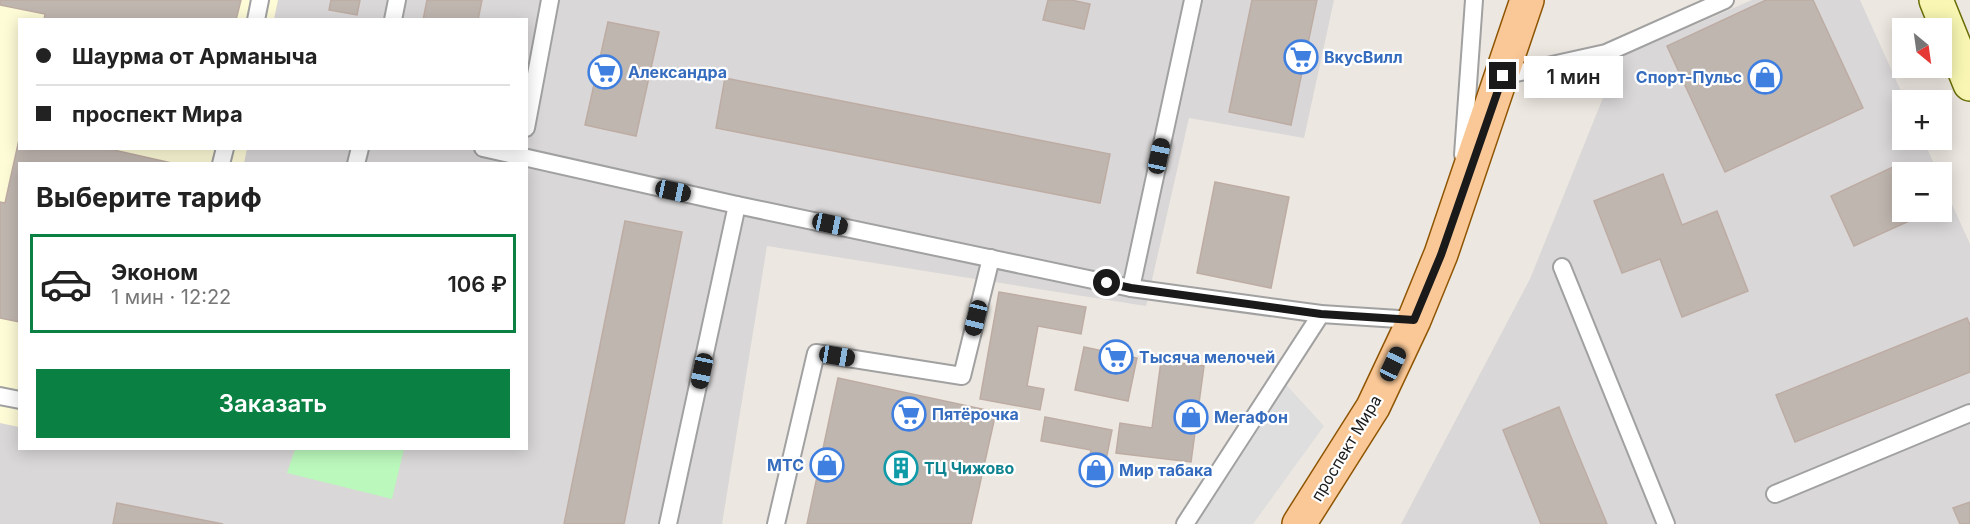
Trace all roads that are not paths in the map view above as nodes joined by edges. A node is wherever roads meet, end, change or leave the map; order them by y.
1 (260, 0) edge
2 (397, 0) edge
3 (550, 0) edge
4 (1193, 0) edge
5 (1474, 0) edge
6 (1527, 0) edge
7 (1725, 0) edge
8 (1936, 0) edge
9 (256, 18) edge
10 (393, 18) edge
11 (1503, 76) junction
12 (1970, 84) edge
13 (528, 117) edge
14 (499, 150) edge
15 (522, 153) edge
16 (1460, 199) junction
17 (737, 205) junction
18 (991, 258) junction
19 (1562, 267) dead end
20 (1131, 288) junction
21 (1321, 314) junction
22 (1414, 320) junction
23 (0, 396) edge
24 (18, 400) edge
25 (1970, 412) edge
26 (1775, 494) dead end
27 (668, 524) edge
28 (776, 524) edge
29 (1185, 524) edge
30 (1299, 524) edge
31 (1666, 524) edge

1 - 9 lane
2 - 10 lane
3 - 13 lane
4 - 20 lane
5 - 16 lane
6 - 11 main road, проспект Мира
7 - 11 lane
8 - 12 street
11 - 16 main road, проспект Мира
14 - 15 lane
15 - 17 lane
16 - 22 main road, проспект Мира
17 - 18 lane
17 - 27 lane
18 - 20 lane
18 - 28 lane
19 - 31 lane
20 - 21 lane
21 - 22 lane
21 - 29 lane
22 - 30 main road, проспект Мира
23 - 24 lane
25 - 26 lane

